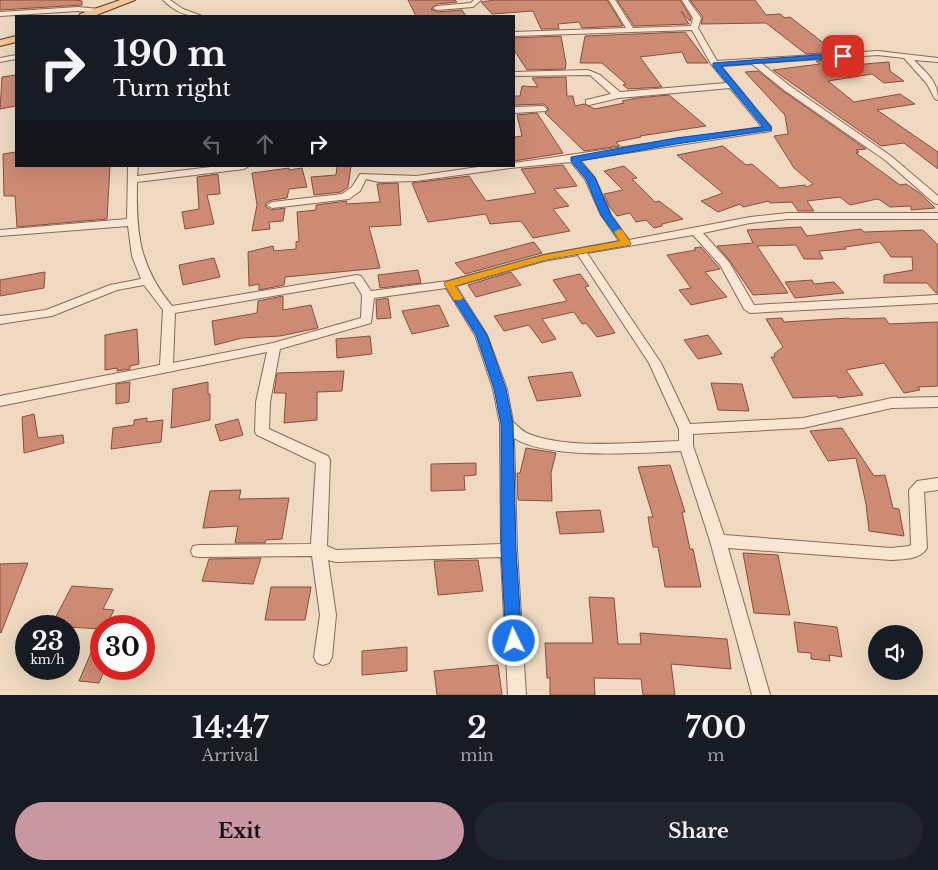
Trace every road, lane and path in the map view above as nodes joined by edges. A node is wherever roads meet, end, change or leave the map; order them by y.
1 (130, 0) edge
2 (143, 0) edge
3 (166, 0) edge
4 (478, 0) edge
5 (612, 0) edge
6 (686, 0) edge
7 (437, 8) dead end
8 (0, 14) edge
9 (100, 14) edge
10 (194, 15) edge
11 (694, 28) junction
12 (630, 29) junction
13 (15, 34) edge
14 (515, 34) edge
15 (0, 38) edge
16 (15, 39) edge
17 (0, 43) edge
18 (906, 56) junction
19 (15, 57) edge
20 (1, 60) edge
21 (938, 60) edge
22 (755, 62) junction
23 (715, 64) junction
24 (515, 74) edge
25 (733, 85) junction
26 (619, 95) junction
27 (938, 97) edge
28 (588, 102) dead end
29 (543, 109) dead end
30 (515, 110) edge
31 (574, 159) junction
32 (515, 166) edge
33 (133, 167) edge
34 (236, 167) edge
35 (500, 167) edge
36 (361, 171) edge
37 (132, 180) junction
38 (938, 201) edge
39 (272, 205) dead end
40 (938, 216) edge
41 (132, 222) junction
42 (696, 231) junction
43 (0, 233) edge
44 (626, 243) junction
45 (582, 252) junction
46 (147, 281) junction
47 (449, 284) junction
48 (368, 294) junction
49 (938, 299) edge
50 (169, 310) junction
51 (0, 320) edge
52 (274, 347) junction
53 (166, 368) junction
54 (0, 401) edge
55 (938, 402) edge
56 (507, 424) junction
57 (686, 428) junction
58 (686, 446) junction
59 (938, 484) edge
60 (718, 541) junction
61 (320, 550) junction
62 (509, 550) junction
63 (199, 551) dead end
64 (323, 657) dead end
65 (517, 695) edge
66 (761, 695) edge

1 - 9 main road
2 - 9 main road
3 - 10 street
4 - 7 street
5 - 12 street
6 - 11 street
8 - 9 street
11 - 12 street
11 - 23 street
12 - 14 street
13 - 15 main road
16 - 17 main road
18 - 21 street
18 - 22 street
18 - 27 street
19 - 20 street
22 - 23 street
22 - 38 street
23 - 25 street
24 - 26 street
25 - 26 street
25 - 31 street
26 - 28 street
29 - 30 street
31 - 32 street
31 - 44 street
33 - 37 street
34 - 37 street
35 - 36 street
36 - 39 street
37 - 41 street
40 - 42 street
41 - 43 street
41 - 46 street
42 - 44 street
42 - 49 street
44 - 45 street
45 - 47 street
45 - 57 street
46 - 50 street
46 - 51 street
47 - 48 street
47 - 56 street
48 - 50 street
48 - 52 street
50 - 53 street
52 - 53 street
52 - 61 street
53 - 54 street
55 - 57 street
56 - 58 street
56 - 62 street
57 - 58 street
58 - 60 street
59 - 60 street
60 - 66 street
61 - 62 street
61 - 63 street
61 - 64 street
62 - 65 street

